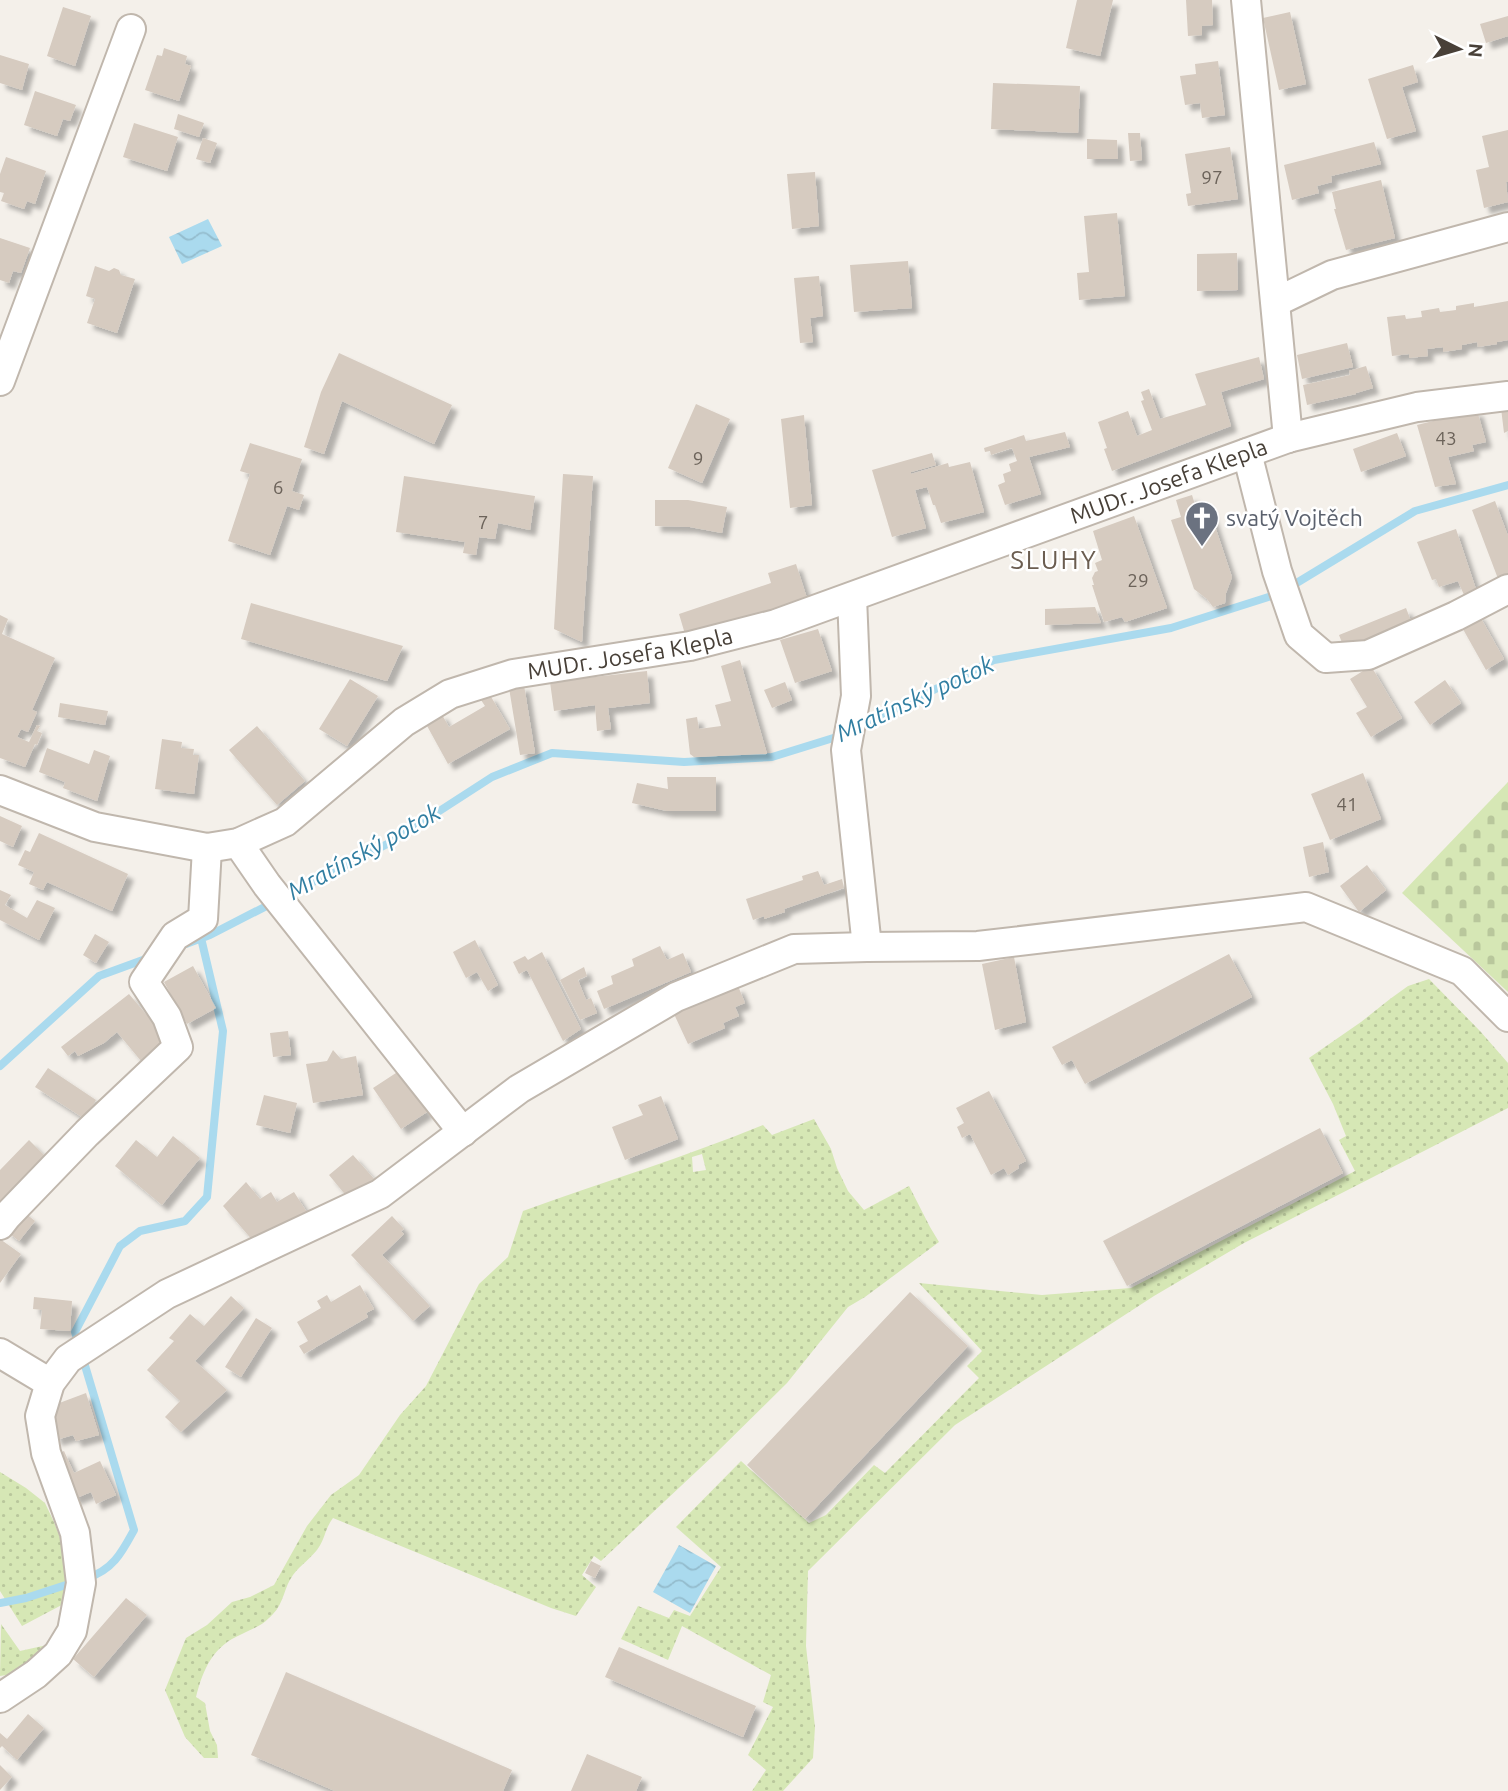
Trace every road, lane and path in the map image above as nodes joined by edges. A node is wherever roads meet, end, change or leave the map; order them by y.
1 (1246, 0) edge
2 (131, 29) dead end
3 (1508, 227) edge
4 (1276, 302) junction
5 (0, 380) edge
6 (1508, 396) edge
7 (1288, 438) junction
8 (1247, 453) junction
9 (1508, 589) edge
10 (852, 597) junction
11 (0, 790) edge
12 (238, 842) junction
13 (207, 848) junction
14 (867, 947) junction
15 (1508, 1017) edge
16 (463, 1132) junction
17 (0, 1225) edge
18 (0, 1353) edge
19 (50, 1384) junction
20 (0, 1698) edge

1 - 4 street
2 - 5 street
3 - 4 street
4 - 7 street
6 - 7 street, MUDr. Josefa Klepla
7 - 8 street, MUDr. Josefa Klepla
8 - 9 street
8 - 10 street, MUDr. Josefa Klepla
10 - 12 street, MUDr. Josefa Klepla
10 - 14 street
11 - 13 street, MUDr. Josefa Klepla
12 - 13 street, MUDr. Josefa Klepla
12 - 16 street
13 - 17 street
14 - 15 street
14 - 16 street
16 - 19 street
18 - 19 street
19 - 20 street

